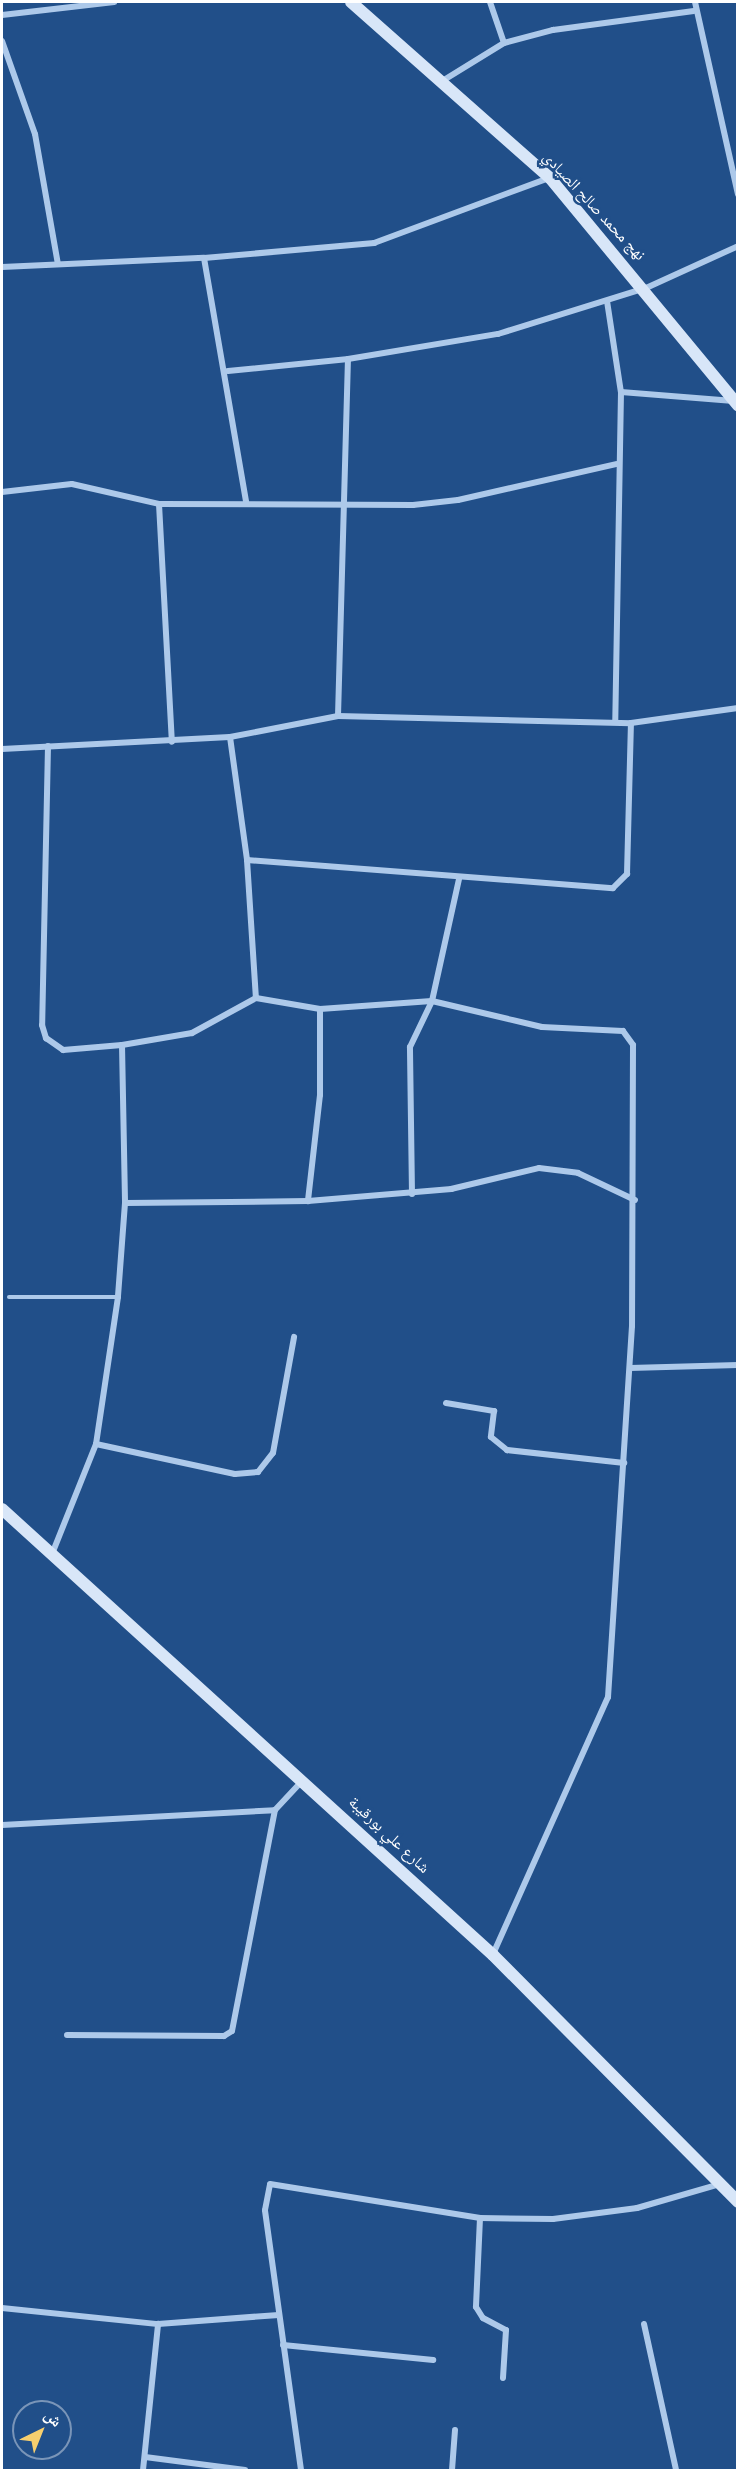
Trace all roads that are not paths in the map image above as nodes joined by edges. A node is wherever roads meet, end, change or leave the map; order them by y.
1 (114, 2) edge
2 (351, 2) edge
3 (490, 2) edge
4 (695, 2) edge
5 (694, 10) junction
6 (2, 15) edge
7 (2, 41) edge
8 (504, 43) junction
9 (439, 83) junction
10 (734, 171) edge
11 (550, 178) junction
12 (738, 194) edge
13 (738, 246) edge
14 (204, 258) junction
15 (58, 264) junction
16 (2, 267) edge
17 (646, 288) junction
18 (607, 301) junction
19 (348, 359) junction
20 (228, 371) junction
21 (621, 392) junction
22 (736, 403) edge
23 (616, 464) junction
24 (2, 492) edge
25 (246, 502) junction
26 (344, 503) junction
27 (159, 504) junction
28 (738, 708) edge
29 (338, 716) junction
30 (615, 722) junction
31 (631, 723) junction
32 (230, 737) junction
33 (172, 742) junction
34 (48, 746) junction
35 (2, 749) edge
36 (247, 860) junction
37 (459, 879) junction
38 (256, 998) junction
39 (432, 1001) junction
40 (320, 1009) junction
41 (122, 1045) junction
42 (412, 1194) junction
43 (635, 1200) junction
44 (308, 1201) junction
45 (125, 1203) junction
46 (9, 1297) dead end
47 (118, 1297) junction
48 (294, 1337) dead end
49 (738, 1365) edge
50 (630, 1368) junction
51 (446, 1403) dead end
52 (96, 1444) junction
53 (624, 1463) junction
54 (2, 1509) edge
55 (52, 1554) junction
56 (304, 1779) junction
57 (275, 1810) junction
58 (2, 1825) edge
59 (492, 1955) junction
60 (67, 2035) dead end
61 (720, 2184) junction
62 (738, 2202) edge
63 (480, 2218) junction
64 (2, 2308) edge
65 (279, 2315) junction
66 (158, 2324) junction
67 (644, 2324) dead end
68 (283, 2345) junction
69 (433, 2360) dead end
70 (503, 2378) dead end
71 (455, 2430) dead end
72 (145, 2457) junction
73 (143, 2470) edge
74 (246, 2470) edge
75 (301, 2470) edge
76 (452, 2470) edge
77 (676, 2470) edge

1 - 6 street
2 - 9 main road, نهج محمد صالح الصيادي
3 - 8 street
4 - 5 street
5 - 8 street
5 - 10 street
7 - 15 street
8 - 9 street
9 - 11 main road, نهج محمد صالح الصيادي
10 - 12 street
11 - 14 street
11 - 17 main road, نهج محمد صالح الصيادي
13 - 17 street
14 - 15 street
14 - 20 street
15 - 16 street
17 - 18 street
17 - 22 main road, نهج محمد صالح الصيادي
18 - 19 street
18 - 21 street
19 - 20 street
19 - 26 street
20 - 25 street
21 - 22 street
21 - 23 street
23 - 26 street
23 - 30 street
24 - 27 street
25 - 26 street
25 - 27 street
26 - 29 street
27 - 33 street
28 - 31 street
29 - 30 street
29 - 32 street
30 - 31 street
31 - 37 street
32 - 33 street
32 - 36 street
33 - 34 street
34 - 35 street
34 - 41 street
36 - 37 street
36 - 38 street
37 - 39 street
38 - 40 street
38 - 41 street
39 - 40 street
39 - 42 street
39 - 43 street
40 - 44 street
41 - 45 street
42 - 43 street
42 - 44 street
43 - 50 street
44 - 45 street
45 - 47 street
46 - 47 lane
47 - 52 street
48 - 52 street
49 - 50 street
50 - 53 street
51 - 53 street
52 - 55 street
53 - 59 street
54 - 55 main road, شارع علي بورقيبة
55 - 56 main road, شارع علي بورقيبة
56 - 57 street
56 - 59 main road, شارع علي بورقيبة
57 - 58 street
57 - 60 street
59 - 61 main road, شارع علي بورقيبة
61 - 62 main road, شارع علي بورقيبة
61 - 63 street
63 - 65 street
63 - 70 street
64 - 66 street
65 - 66 street
65 - 68 street
66 - 72 street
67 - 77 street
68 - 69 street
68 - 75 street
71 - 76 street
72 - 73 street
72 - 74 street

